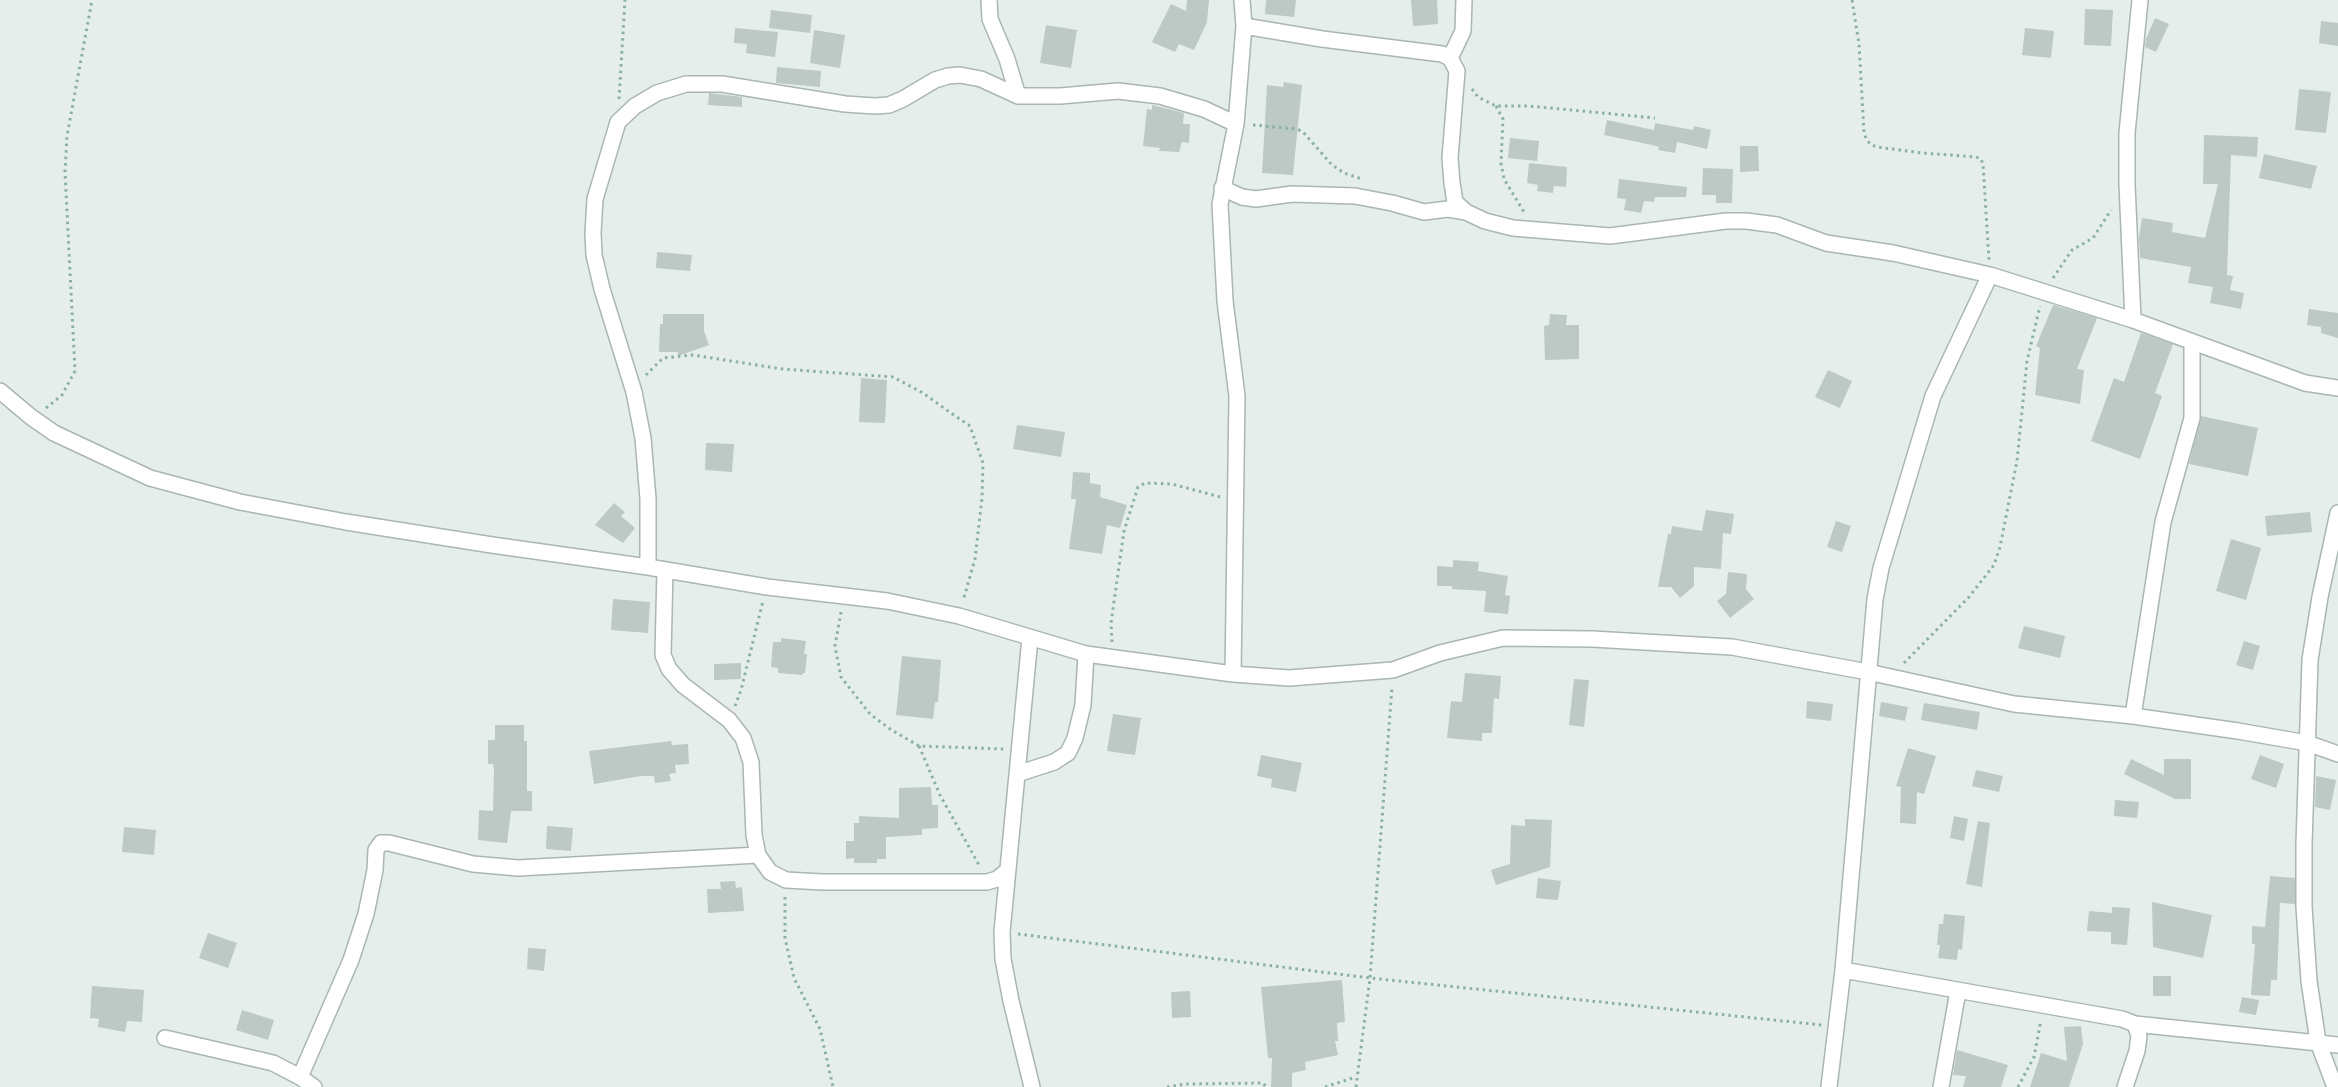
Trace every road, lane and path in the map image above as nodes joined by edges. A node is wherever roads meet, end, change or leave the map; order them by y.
1 (92, 0) edge
2 (625, 0) edge
3 (988, 0) edge
4 (1242, 0) edge
5 (1464, 0) edge
6 (1852, 0) edge
7 (2140, 0) edge
8 (1244, 26) junction
9 (1450, 58) junction
10 (1470, 83) dead end
11 (1018, 96) junction
12 (1496, 106) junction
13 (1656, 118) dead end
14 (618, 122) junction
15 (1236, 124) junction
16 (1367, 180) dead end
17 (1222, 188) junction
18 (2112, 208) dead end
19 (1466, 212) junction
20 (1533, 230) junction
21 (1990, 275) junction
22 (2043, 293) junction
23 (2133, 320) junction
24 (2192, 342) junction
25 (2338, 388) edge
26 (634, 392) junction
27 (6, 396) edge
28 (31, 417) junction
29 (1235, 501) junction
30 (2338, 513) edge
31 (648, 566) junction
32 (665, 570) junction
33 (767, 587) junction
34 (846, 596) junction
35 (958, 616) junction
36 (1030, 638) junction
37 (1086, 654) junction
38 (1112, 658) junction
39 (1393, 670) junction
40 (1868, 672) junction
41 (1233, 674) junction
42 (1889, 677) junction
43 (2132, 716) junction
44 (729, 720) junction
45 (2306, 743) junction
46 (919, 746) junction
47 (1019, 750) junction
48 (2338, 754) edge
49 (1016, 774) junction
50 (758, 855) junction
51 (1007, 871) junction
52 (786, 880) junction
53 (987, 882) junction
54 (1002, 932) junction
55 (1843, 970) junction
56 (1370, 978) junction
57 (1958, 991) junction
58 (2044, 1004) junction
59 (2135, 1024) junction
60 (1835, 1027) junction
61 (164, 1038) dead end
62 (2318, 1042) junction
63 (2338, 1045) edge
64 (300, 1077) junction
65 (1356, 1077) junction
66 (314, 1087) edge
67 (833, 1087) edge
68 (1032, 1087) edge
69 (1167, 1087) edge
70 (1266, 1087) edge
71 (1326, 1087) edge
72 (1356, 1087) edge
73 (1829, 1087) edge
74 (1941, 1087) edge
75 (2018, 1087) edge
76 (2125, 1087) edge
77 (2335, 1087) edge

1 - 28 path
2 - 14 path
3 - 11 street
4 - 8 street
5 - 9 street
6 - 21 path
7 - 23 street
8 - 9 street
8 - 15 street
9 - 19 street
10 - 12 path
11 - 14 street
11 - 15 street
12 - 13 path
12 - 20 path
14 - 26 street
15 - 16 path
15 - 17 street
17 - 19 street
17 - 29 street
18 - 22 path
19 - 20 street
20 - 21 street
21 - 22 street
21 - 40 street
22 - 23 street
22 - 42 path
23 - 24 street
24 - 25 street
24 - 43 street
26 - 31 street
26 - 35 path
27 - 28 street
28 - 31 street
29 - 38 path
29 - 41 street
30 - 45 street
31 - 32 street
32 - 33 street
32 - 44 street
33 - 34 street
33 - 44 path
34 - 35 street
34 - 46 path
35 - 36 street
36 - 37 street
36 - 47 street
37 - 38 street
37 - 49 street
38 - 41 street
39 - 40 street
39 - 41 street
39 - 56 path
40 - 42 street
40 - 55 street
42 - 43 street
43 - 45 street
44 - 50 street
45 - 48 street
45 - 62 street
46 - 47 path
46 - 53 path
47 - 49 street
49 - 51 street
50 - 52 street
50 - 64 street
51 - 53 street
51 - 54 street
52 - 53 street
52 - 67 path
54 - 56 path
54 - 68 street
55 - 57 street
55 - 60 street
56 - 60 path
56 - 65 path
57 - 58 street
57 - 74 street
58 - 59 street
58 - 75 path
59 - 62 street
59 - 76 street
60 - 73 street
61 - 64 street
62 - 63 street
62 - 77 street
64 - 66 street
65 - 71 path
65 - 72 path
69 - 70 path

